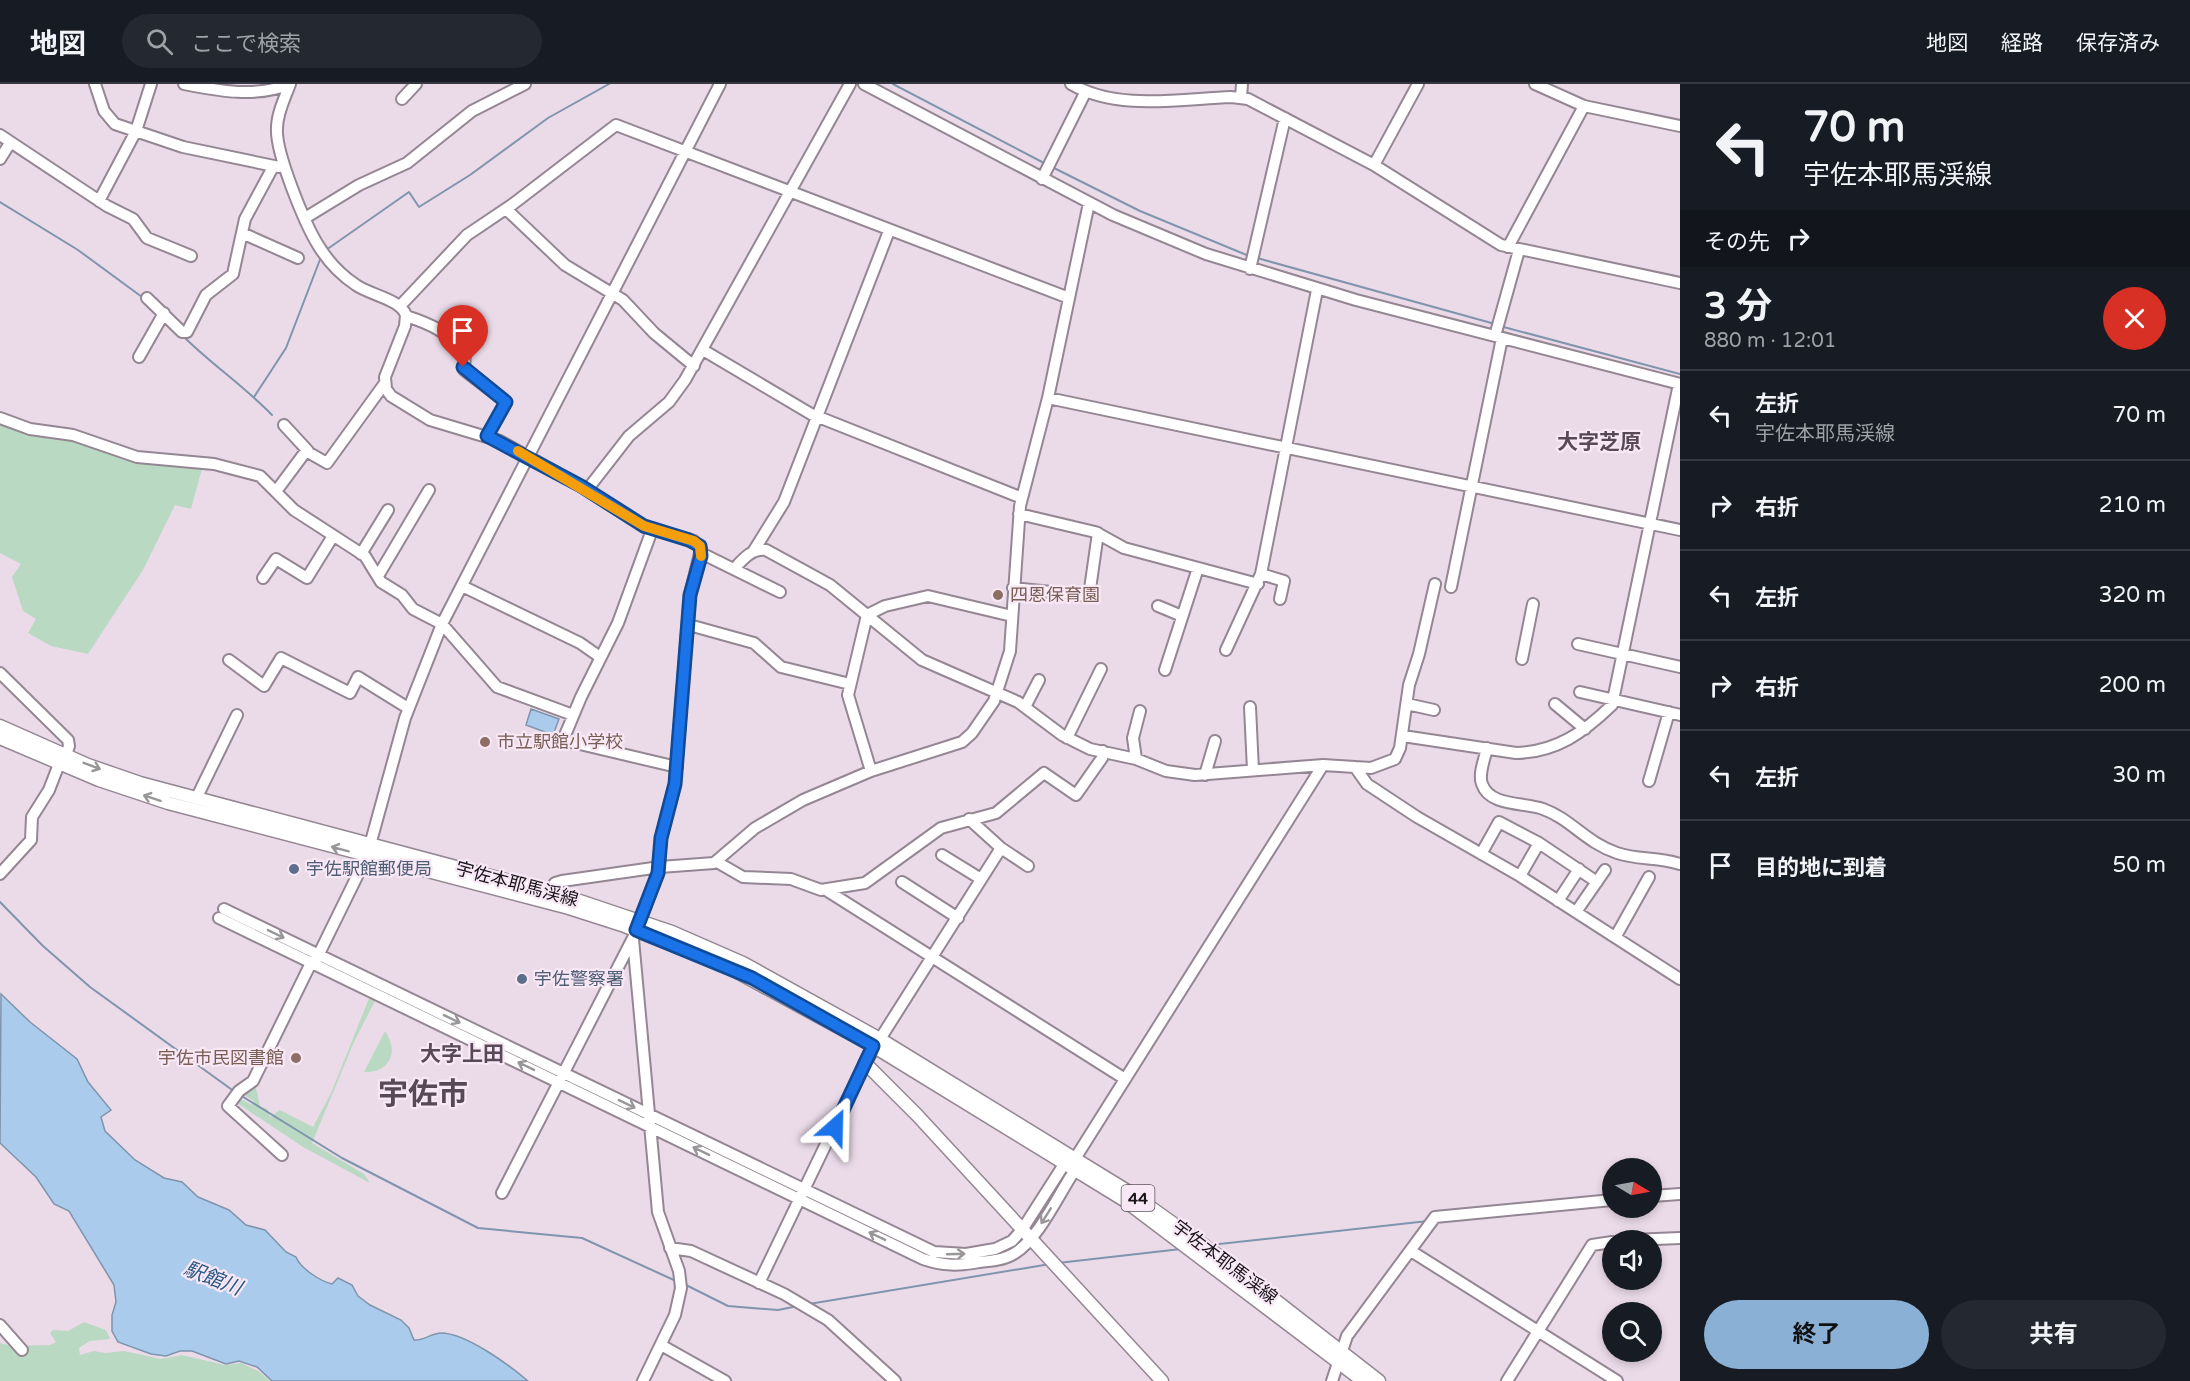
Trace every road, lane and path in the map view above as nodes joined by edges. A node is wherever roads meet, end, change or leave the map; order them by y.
1 (95, 84) edge
2 (151, 84) edge
3 (184, 84) edge
4 (290, 84) edge
5 (416, 84) edge
6 (525, 84) edge
7 (720, 84) edge
8 (850, 84) edge
9 (864, 84) edge
10 (1071, 84) edge
11 (1242, 84) edge
12 (1418, 84) edge
13 (1535, 84) edge
14 (1085, 93) junction
15 (1241, 98) junction
16 (402, 99) dead end
17 (1584, 106) junction
18 (1285, 118) junction
19 (1680, 126) edge
20 (136, 131) junction
21 (0, 135) edge
22 (10, 143) junction
23 (684, 152) junction
24 (0, 159) edge
25 (1374, 165) junction
26 (285, 166) junction
27 (273, 167) junction
28 (1042, 179) junction
29 (789, 191) junction
30 (99, 201) junction
31 (1089, 203) junction
32 (506, 209) junction
33 (305, 218) junction
34 (889, 231) junction
35 (242, 233) junction
36 (1513, 249) junction
37 (191, 256) dead end
38 (298, 258) dead end
39 (1252, 260) junction
40 (1680, 283) edge
41 (1317, 290) junction
42 (612, 294) junction
43 (147, 298) dead end
44 (1069, 298) junction
45 (403, 311) junction
46 (164, 314) junction
47 (1498, 330) junction
48 (703, 350) junction
49 (139, 357) dead end
50 (694, 366) junction
51 (385, 383) junction
52 (1680, 384) edge
53 (1048, 398) junction
54 (817, 417) junction
55 (0, 418) edge
56 (284, 425) dead end
57 (487, 436) junction
58 (1286, 448) junction
59 (308, 451) junction
60 (528, 458) junction
61 (1470, 486) junction
62 (277, 490) junction
63 (429, 490) dead end
64 (587, 490) junction
65 (1022, 498) junction
66 (388, 510) dead end
67 (1019, 514) junction
68 (1652, 524) junction
69 (652, 530) junction
70 (1680, 530) edge
71 (1098, 533) junction
72 (333, 536) junction
73 (753, 552) junction
74 (701, 553) junction
75 (361, 554) junction
76 (1198, 568) junction
77 (734, 569) junction
78 (378, 576) junction
79 (263, 578) dead end
80 (1260, 579) junction
81 (1435, 584) dead end
82 (462, 586) junction
83 (1451, 587) dead end
84 (1013, 588) junction
85 (780, 592) dead end
86 (1280, 599) dead end
87 (1533, 604) dead end
88 (1158, 606) dead end
89 (868, 615) junction
90 (1012, 616) junction
91 (1182, 616) junction
92 (442, 624) junction
93 (689, 625) junction
94 (1578, 644) dead end
95 (1226, 650) dead end
96 (1624, 653) junction
97 (600, 657) junction
98 (1522, 659) dead end
99 (229, 660) dead end
100 (1680, 667) edge
101 (1101, 669) dead end
102 (1165, 670) dead end
103 (0, 673) edge
104 (1039, 680) dead end
105 (850, 684) junction
106 (1580, 692) dead end
107 (998, 693) junction
108 (1615, 699) junction
109 (1407, 704) junction
110 (1555, 704) dead end
111 (1250, 706) dead end
112 (1025, 707) junction
113 (408, 708) junction
114 (1434, 710) dead end
115 (1140, 711) dead end
116 (1675, 713) edge
117 (237, 715) dead end
118 (573, 715) junction
119 (0, 726) edge
120 (1585, 729) junction
121 (1403, 736) junction
122 (0, 738) edge
123 (1067, 738) junction
124 (1215, 741) dead end
125 (1487, 748) junction
126 (1103, 751) junction
127 (1136, 759) junction
128 (62, 760) junction
129 (1323, 765) junction
130 (677, 767) junction
131 (1355, 767) junction
132 (1253, 770) junction
133 (871, 771) junction
134 (1205, 775) junction
135 (1649, 781) dead end
136 (196, 799) junction
137 (969, 819) junction
138 (1539, 843) junction
139 (1001, 848) junction
140 (369, 851) junction
141 (1481, 854) junction
142 (942, 855) dead end
143 (717, 862) junction
144 (1680, 864) edge
145 (1028, 866) dead end
146 (660, 867) junction
147 (1579, 869) junction
148 (1605, 870) dead end
149 (0, 874) edge
150 (1520, 876) junction
151 (1649, 878) dead end
152 (981, 879) junction
153 (902, 882) dead end
154 (1597, 882) junction
155 (826, 890) junction
156 (549, 891) junction
157 (1558, 901) junction
158 (1576, 912) junction
159 (221, 913) dead end
160 (958, 918) junction
161 (636, 929) junction
162 (1616, 936) junction
163 (934, 957) junction
164 (314, 960) junction
165 (1680, 979) edge
166 (877, 1042) junction
167 (865, 1063) junction
168 (560, 1077) junction
169 (1125, 1079) junction
170 (649, 1115) junction
171 (650, 1127) junction
172 (282, 1155) dead end
173 (1074, 1161) junction
174 (502, 1193) dead end
175 (1680, 1194) edge
176 (802, 1195) junction
177 (1662, 1195) edge
178 (1602, 1201) edge
179 (1026, 1235) junction
180 (1680, 1238) edge
181 (1662, 1239) edge
182 (1602, 1244) edge
183 (670, 1248) junction
184 (1411, 1251) junction
185 (759, 1283) junction
186 (0, 1325) edge
187 (1538, 1331) junction
188 (660, 1347) junction
189 (22, 1350) dead end
190 (1339, 1357) junction
191 (643, 1381) edge
192 (724, 1381) edge
193 (895, 1381) edge
194 (1162, 1381) edge
195 (1332, 1381) edge
196 (1363, 1381) edge
197 (1379, 1381) edge
198 (1507, 1381) edge
199 (1617, 1381) edge

1 - 20 street
2 - 20 street
3 - 4 street
4 - 26 street
5 - 16 street
6 - 33 street
7 - 23 street
8 - 29 street
9 - 28 street
10 - 14 street
11 - 15 street
12 - 25 street
13 - 17 street
14 - 15 street
14 - 28 street
15 - 18 street
17 - 19 street
17 - 36 street
18 - 25 street
18 - 39 street
20 - 27 street
20 - 30 street
21 - 22 street
22 - 24 street
22 - 30 street
23 - 29 street
23 - 32 street
23 - 42 street
25 - 36 street
26 - 27 street
26 - 33 street
27 - 35 street
28 - 31 street
29 - 34 street
29 - 48 street
30 - 37 street
31 - 39 street
31 - 44 street
32 - 42 street
32 - 45 street
33 - 45 street
34 - 44 street
34 - 54 street
35 - 38 street
35 - 46 street
36 - 40 street
36 - 47 street
39 - 41 street
41 - 47 street
41 - 58 street
42 - 50 street
42 - 60 street
43 - 46 street
44 - 53 street
45 - 51 street
45 - 57 street
46 - 49 street
47 - 52 street
47 - 61 street
48 - 50 street
48 - 54 street
50 - 64 street
51 - 57 street
51 - 59 street
52 - 68 street
53 - 58 street
53 - 65 street
54 - 65 street
54 - 73 street
55 - 62 street
56 - 59 street
57 - 60 street
58 - 61 street
58 - 80 street
59 - 62 street
60 - 64 street
60 - 82 street
61 - 68 street
61 - 83 street
62 - 72 street
63 - 78 street
64 - 69 street
65 - 67 street
66 - 75 street
67 - 71 street
67 - 84 street
68 - 70 street
68 - 96 street
69 - 74 street
69 - 97 street
71 - 76 street
71 - 84 street
72 - 75 street
72 - 79 street
73 - 77 street
73 - 89 street
74 - 77 street
74 - 93 street
75 - 78 street
76 - 80 street
76 - 91 street
77 - 85 street
78 - 92 street
80 - 86 street
80 - 95 street
81 - 109 street
82 - 92 street
82 - 97 street
84 - 90 street
87 - 98 street
88 - 91 street
89 - 90 street
89 - 105 street
89 - 107 street
90 - 107 street
91 - 102 street
92 - 113 street
92 - 118 street
93 - 105 street
93 - 130 street
94 - 96 street
96 - 100 street
96 - 108 street
97 - 118 street
99 - 113 street
101 - 123 street
103 - 128 street
104 - 112 street
105 - 133 street
106 - 108 street
107 - 112 street
107 - 133 street
108 - 116 street
108 - 120 street
109 - 114 street
109 - 121 street
110 - 120 street
111 - 132 street
112 - 123 street
113 - 140 street
115 - 127 street
116 - 135 street
117 - 136 street
118 - 130 street
119 - 128 main road, 宇佐本耶馬渓線 / 44
120 - 125 street
121 - 125 street
121 - 131 street
122 - 128 main road, 宇佐本耶馬渓線 / 44
123 - 126 street
124 - 134 street
125 - 144 street
126 - 127 street
126 - 137 street
127 - 134 street
128 -> 136 main road, 宇佐本耶馬渓線 / 44
140 -> 128 main road, 宇佐本耶馬渓線 / 44
128 - 149 street
129 - 131 street
129 - 132 street
129 - 169 street
130 - 146 street
131 - 141 street
132 - 134 street
133 - 143 street
136 - 140 main road, 宇佐本耶馬渓線 / 44
137 - 139 street
137 - 155 street
138 - 141 street
138 - 147 street
138 - 150 street
139 - 145 street
139 - 152 street
140 - 156 main road, 宇佐本耶馬渓線 / 44
140 - 161 main road, 宇佐本耶馬渓線 / 44
140 - 164 street
141 - 150 street
142 - 152 street
143 - 146 street
143 - 155 street
146 - 156 street
146 - 161 street
147 - 154 street
147 - 157 street
148 - 154 street
150 - 157 street
151 - 162 street
152 - 160 street
153 - 160 street
154 - 158 street
155 - 163 street
156 - 161 main road, 宇佐本耶馬渓線 / 44
157 - 158 street
158 - 162 street
159 - 164 street
160 - 163 street
161 - 166 main road, 宇佐本耶馬渓線 / 44
161 - 168 street
161 - 170 street
162 - 165 street
163 - 166 street
163 - 169 street
164 - 168 street
164 - 172 street
166 - 167 main road
166 - 173 main road, 宇佐本耶馬渓線 / 44
167 - 176 street
167 - 179 main road
168 -> 170 street
168 - 171 street
168 - 174 street
169 - 173 street
170 - 171 street
170 - 176 street
176 -> 171 street
171 - 183 street
173 - 179 street
173 - 190 main road, 宇佐本耶馬渓線 / 44
173 - 190 main road, 宇佐本耶馬渓線 / 44
175 - 177 street
176 - 179 street
176 - 185 street
178 - 184 street
179 - 194 main road
180 - 181 street
182 - 187 street
183 - 185 street
183 - 188 street
184 - 187 street
184 - 190 street
185 - 193 street
186 - 189 street
187 - 198 street
187 - 199 street
188 - 191 street
188 - 192 street
190 - 195 street
190 - 196 main road, 宇佐本耶馬渓線 / 44
190 - 197 main road, 宇佐本耶馬渓線 / 44

